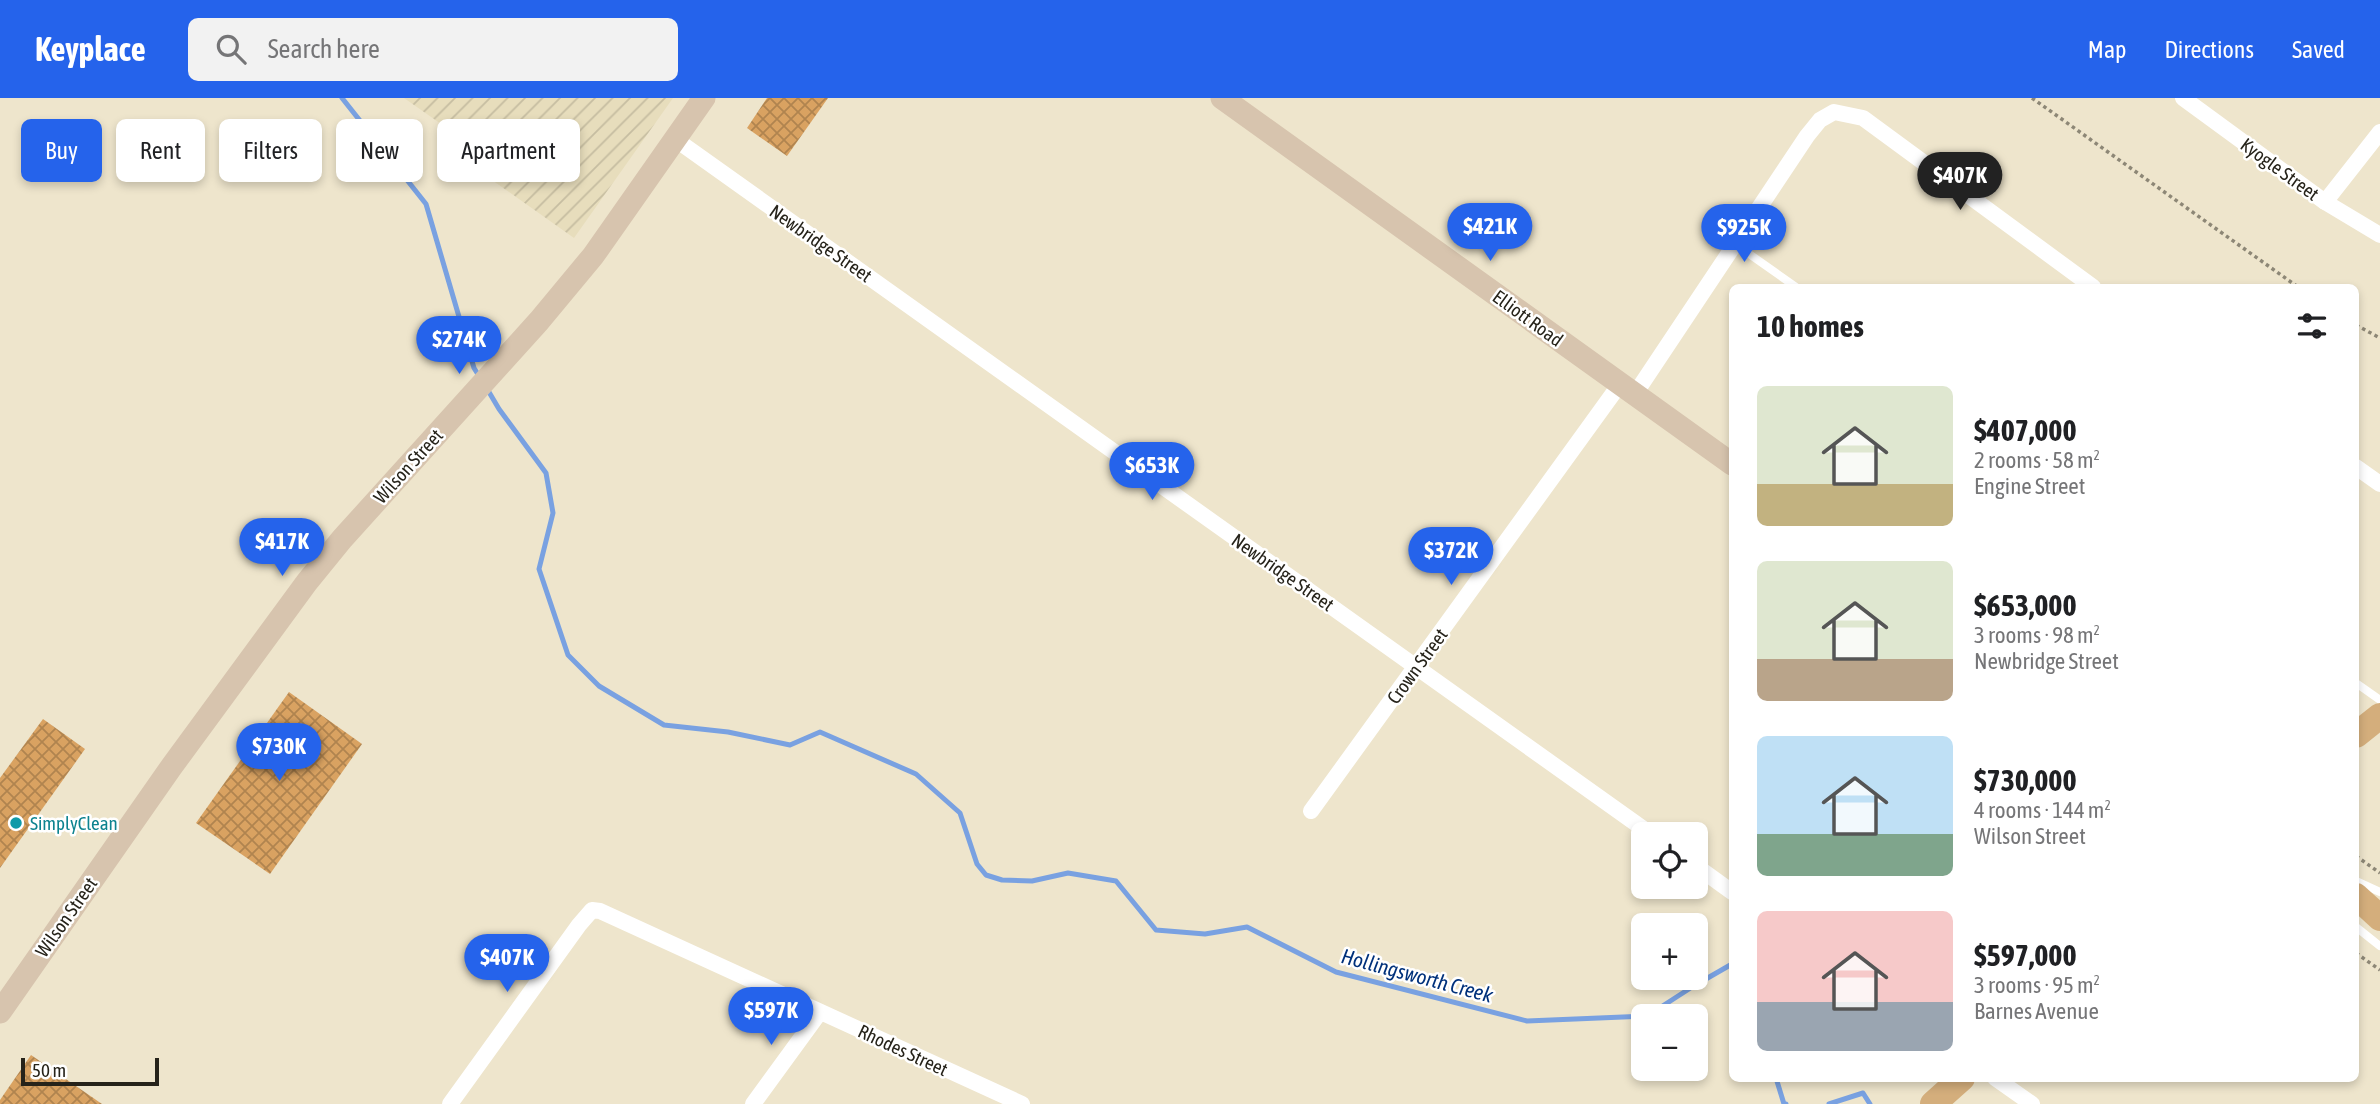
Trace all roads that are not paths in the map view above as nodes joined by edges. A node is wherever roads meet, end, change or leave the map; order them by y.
1 (704, 98) edge
2 (1222, 98) edge
3 (2183, 98) edge
4 (2380, 132) edge
5 (675, 139) junction
6 (2325, 202) junction
7 (2380, 235) edge
8 (1735, 244) junction
9 (1792, 284) edge
10 (2089, 284) edge
11 (1628, 389) junction
12 (1729, 462) edge
13 (2359, 469) edge
14 (2380, 484) edge
15 (1416, 667) junction
16 (2359, 685) edge
17 (2380, 700) edge
18 (1311, 811) dead end
19 (1633, 822) edge
20 (1708, 875) edge
21 (2359, 882) edge
22 (1729, 890) edge
23 (2380, 892) edge
24 (2359, 899) edge
25 (2359, 908) edge
26 (2380, 919) edge
27 (2359, 930) edge
28 (2380, 946) edge
29 (0, 1012) edge
30 (820, 1012) junction
31 (2002, 1082) edge
32 (450, 1104) edge
33 (753, 1104) edge
34 (1022, 1104) edge
35 (2032, 1104) edge

1 - 5 street, Wilson Street
2 - 11 street, Elliott Road
3 - 6 street, Kyogle Street
4 - 6 street
5 - 15 street, Newbridge Street
5 - 29 street, Wilson Street
6 - 7 street, Kyogle Street
8 - 9 lane
8 - 10 street, Crown Street
8 - 11 street, Crown Street
11 - 12 street, Elliott Road
11 - 15 street, Crown Street
13 - 14 street
15 - 18 street, Crown Street
15 - 19 street, Newbridge Street
16 - 17 lane
20 - 22 street
21 - 23 lane
24 - 26 main road
25 - 26 main road
27 - 28 lane
30 - 32 street, Rhodes Street
30 - 33 street
30 - 34 street, Rhodes Street
31 - 35 street

